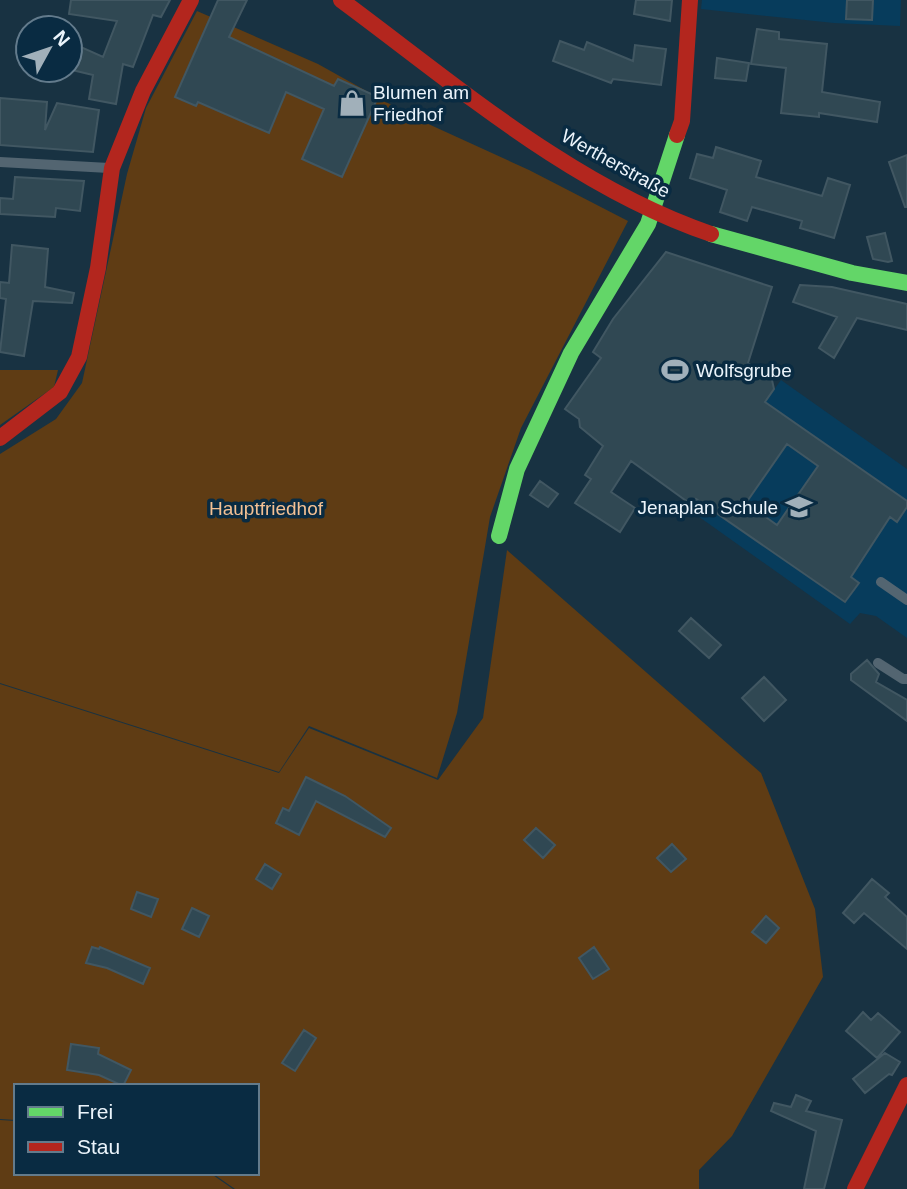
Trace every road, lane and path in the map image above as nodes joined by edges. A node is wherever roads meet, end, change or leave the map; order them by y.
1 (191, 0) edge
2 (690, 0) edge
3 (343, 1) edge
4 (0, 162) edge
5 (112, 168) junction
6 (653, 210) junction
7 (907, 283) edge
8 (0, 438) edge
9 (499, 536) dead end
10 (881, 582) dead end
11 (907, 600) edge
12 (878, 663) dead end
13 (907, 679) edge
14 (907, 1085) edge
15 (855, 1189) edge

1 - 5 street
2 - 6 street
3 - 6 street, Wertherstraße
4 - 5 lane
5 - 8 street
6 - 7 street, Wertherstraße
6 - 9 street
10 - 11 lane
12 - 13 lane
14 - 15 street

